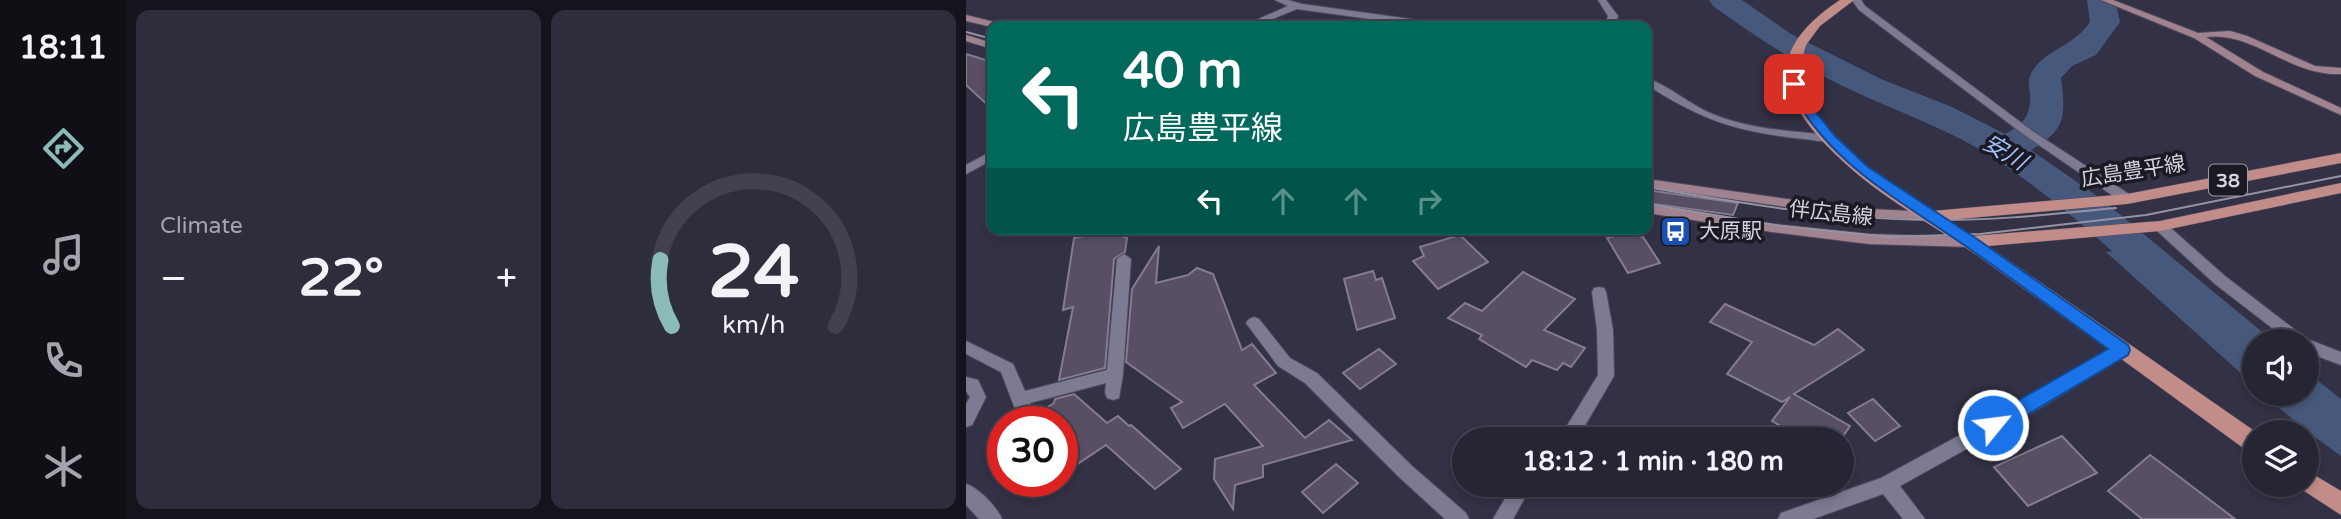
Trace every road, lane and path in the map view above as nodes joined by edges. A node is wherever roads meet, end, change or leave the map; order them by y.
1 (1279, 0) edge
2 (1602, 0) edge
3 (1848, 0) edge
4 (1856, 0) edge
5 (2105, 0) edge
6 (1301, 3) edge
7 (966, 18) edge
8 (1260, 21) edge
9 (1409, 21) edge
10 (1612, 21) edge
11 (987, 23) edge
12 (2197, 36) junction
13 (966, 38) edge
14 (987, 44) edge
15 (2341, 71) edge
16 (1652, 84) edge
17 (2341, 112) edge
18 (1829, 138) junction
19 (987, 158) edge
20 (2341, 158) edge
21 (966, 170) edge
22 (1652, 184) edge
23 (2341, 188) edge
24 (2120, 200) junction
25 (1652, 210) edge
26 (1930, 216) junction
27 (2154, 227) junction
28 (1971, 242) junction
29 (1124, 259) dead end
30 (1599, 292) dead end
31 (1254, 323) dead end
32 (2284, 329) edge
33 (966, 347) edge
34 (2122, 350) junction
35 (2319, 350) edge
36 (2341, 359) edge
37 (1115, 373) junction
38 (966, 384) edge
39 (1113, 393) dead end
40 (1020, 399) junction
41 (1023, 406) edge
42 (966, 419) edge
43 (1575, 427) edge
44 (2242, 435) edge
45 (1887, 484) junction
46 (2319, 489) edge
47 (966, 492) edge
48 (1516, 497) edge
49 (2341, 504) edge
50 (992, 519) edge
51 (1459, 519) edge
52 (1503, 519) edge
53 (1788, 519) edge
54 (1915, 519) edge

1 - 6 street
2 - 10 street
3 - 18 main road
4 - 24 street
5 - 12 main road
6 - 8 street
6 - 9 street
7 - 11 main road
12 - 15 main road
12 - 17 main road
13 - 14 main road
16 - 18 street
18 - 26 main road
19 - 21 street
20 - 24 main road, 広島豊平線 / 38
22 - 26 main road, 伴広島線
23 - 27 main road, 38
24 - 26 main road, 広島豊平線 / 38
25 - 28 main road, 伴広島線
26 - 28 main road
27 - 28 main road, 38
27 - 32 street
28 - 34 main road
29 - 37 street
30 - 43 street
31 - 51 street
33 - 40 street
34 - 44 main road
34 - 45 street
35 - 36 street
37 - 39 street
37 - 40 street
38 - 42 street
40 - 41 street
45 - 53 street
45 - 54 street
46 - 49 main road
47 - 50 street
48 - 52 street

